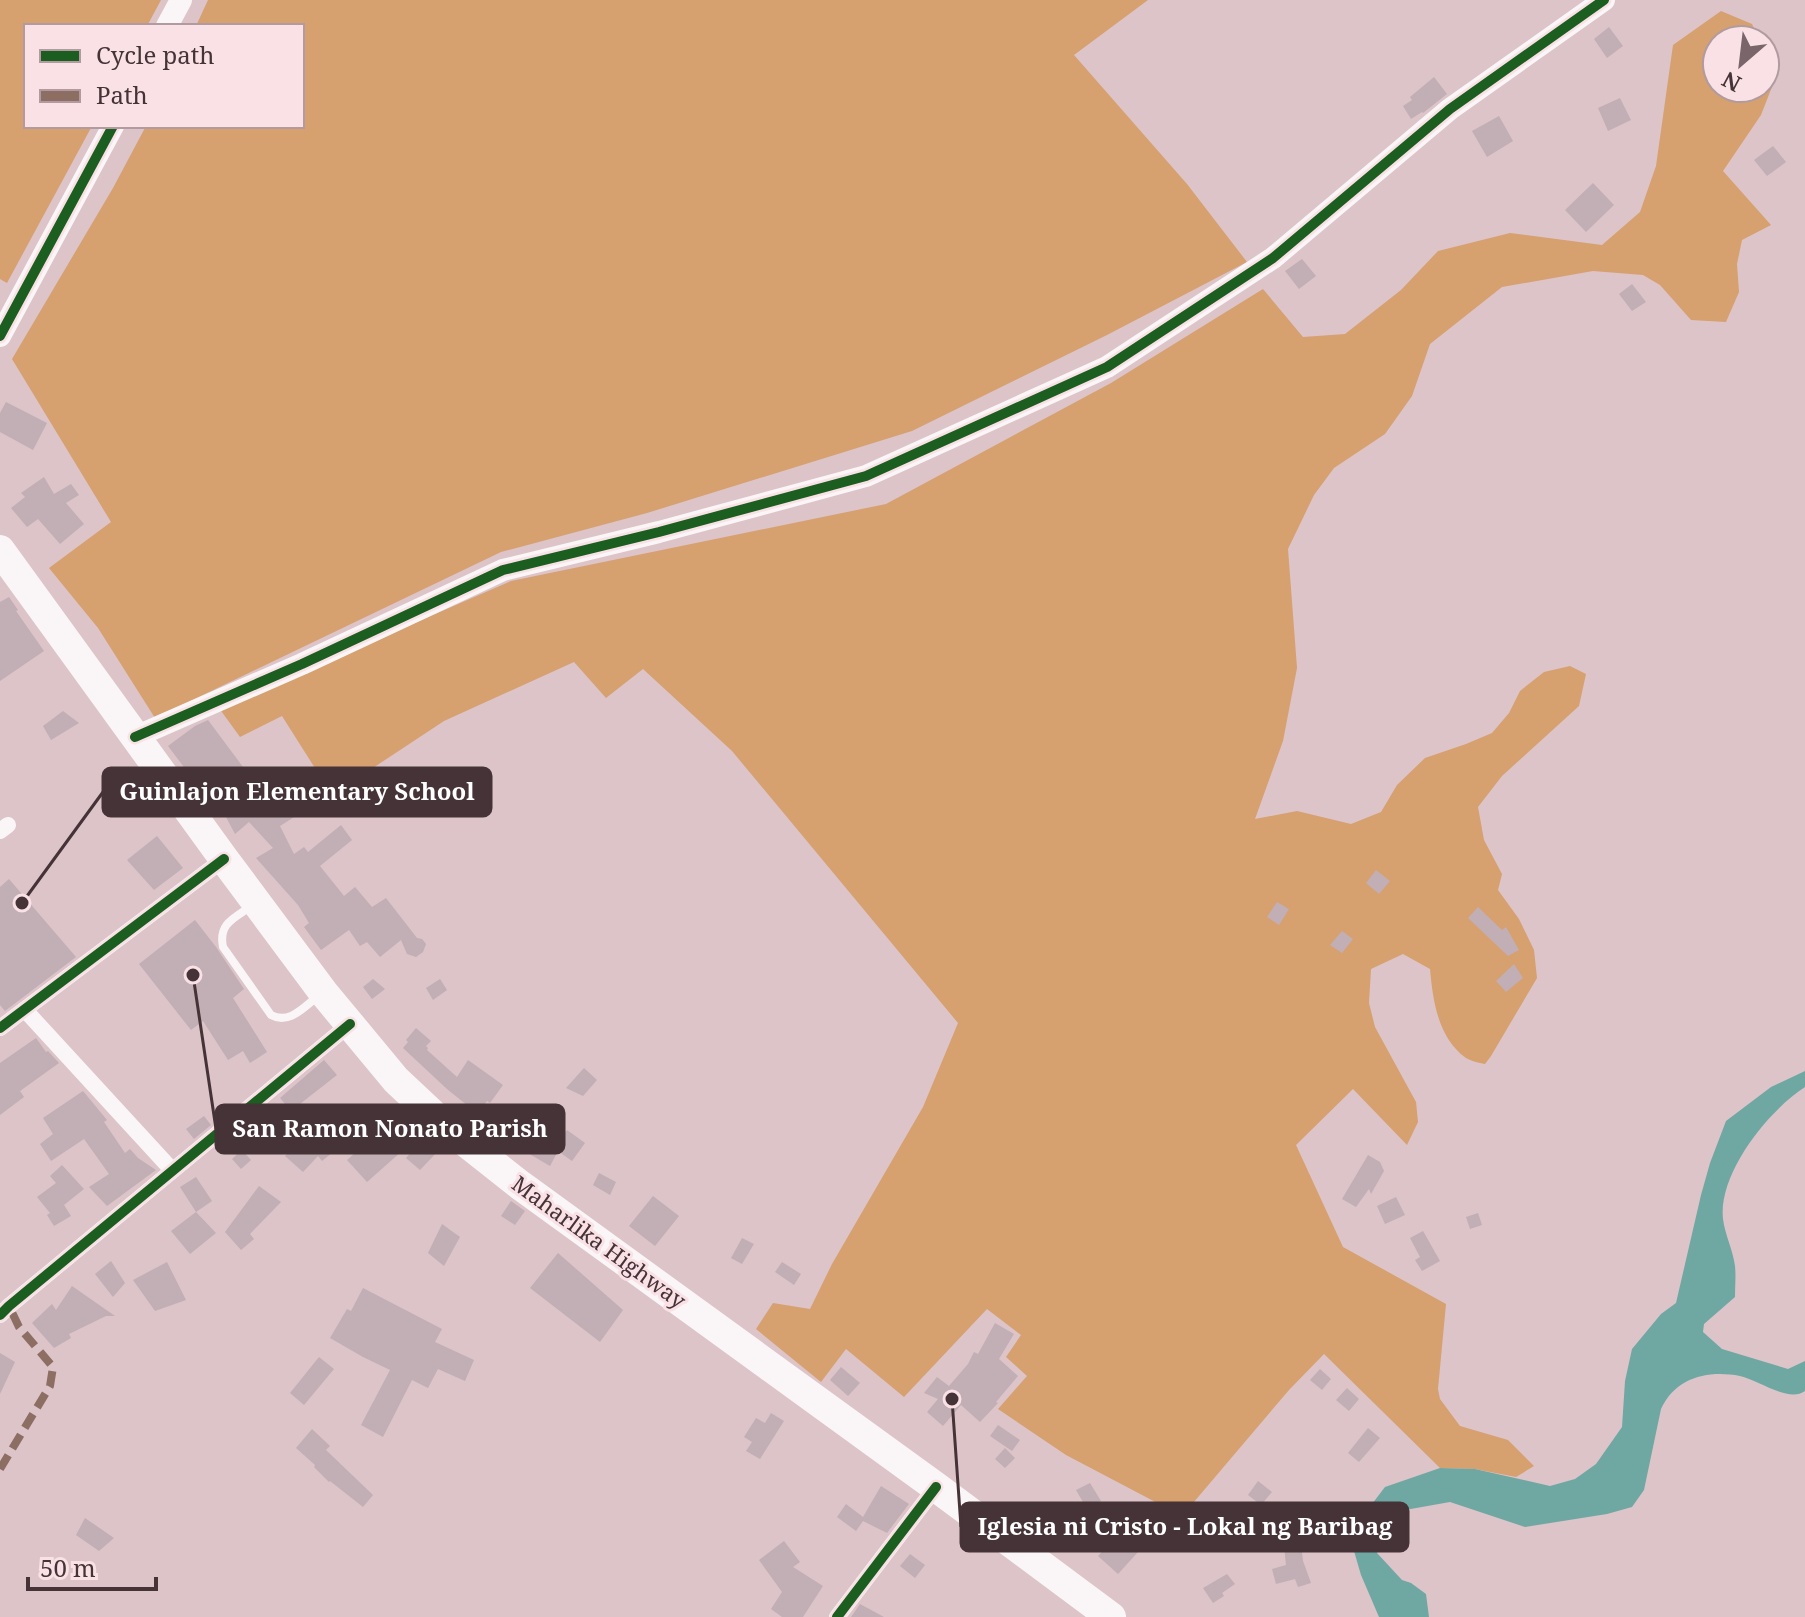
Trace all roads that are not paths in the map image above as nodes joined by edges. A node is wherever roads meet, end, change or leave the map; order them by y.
1 (181, 0) edge
2 (1604, 0) edge
3 (168, 24) edge
4 (112, 128) edge
5 (0, 336) edge
6 (3, 562) edge
7 (135, 737) junction
8 (224, 859) junction
9 (256, 902) junction
10 (323, 992) junction
11 (25, 1010) junction
12 (350, 1024) junction
13 (0, 1028) edge
14 (172, 1170) junction
15 (3, 1305) edge
16 (936, 1487) junction
17 (837, 1617) edge
18 (1111, 1617) edge

1 - 3 street
2 - 7 street
4 - 5 street
6 - 7 highway, Maharlika Highway
7 - 8 highway, Maharlika Highway
8 - 9 highway, Maharlika Highway
8 - 11 street
9 - 10 highway, Maharlika Highway
9 - 10 lane
10 - 12 highway, Maharlika Highway
11 - 13 street
11 - 14 street
12 - 14 street
12 - 16 highway, Maharlika Highway
14 - 15 street
16 - 17 street
16 - 18 highway, Maharlika Highway

